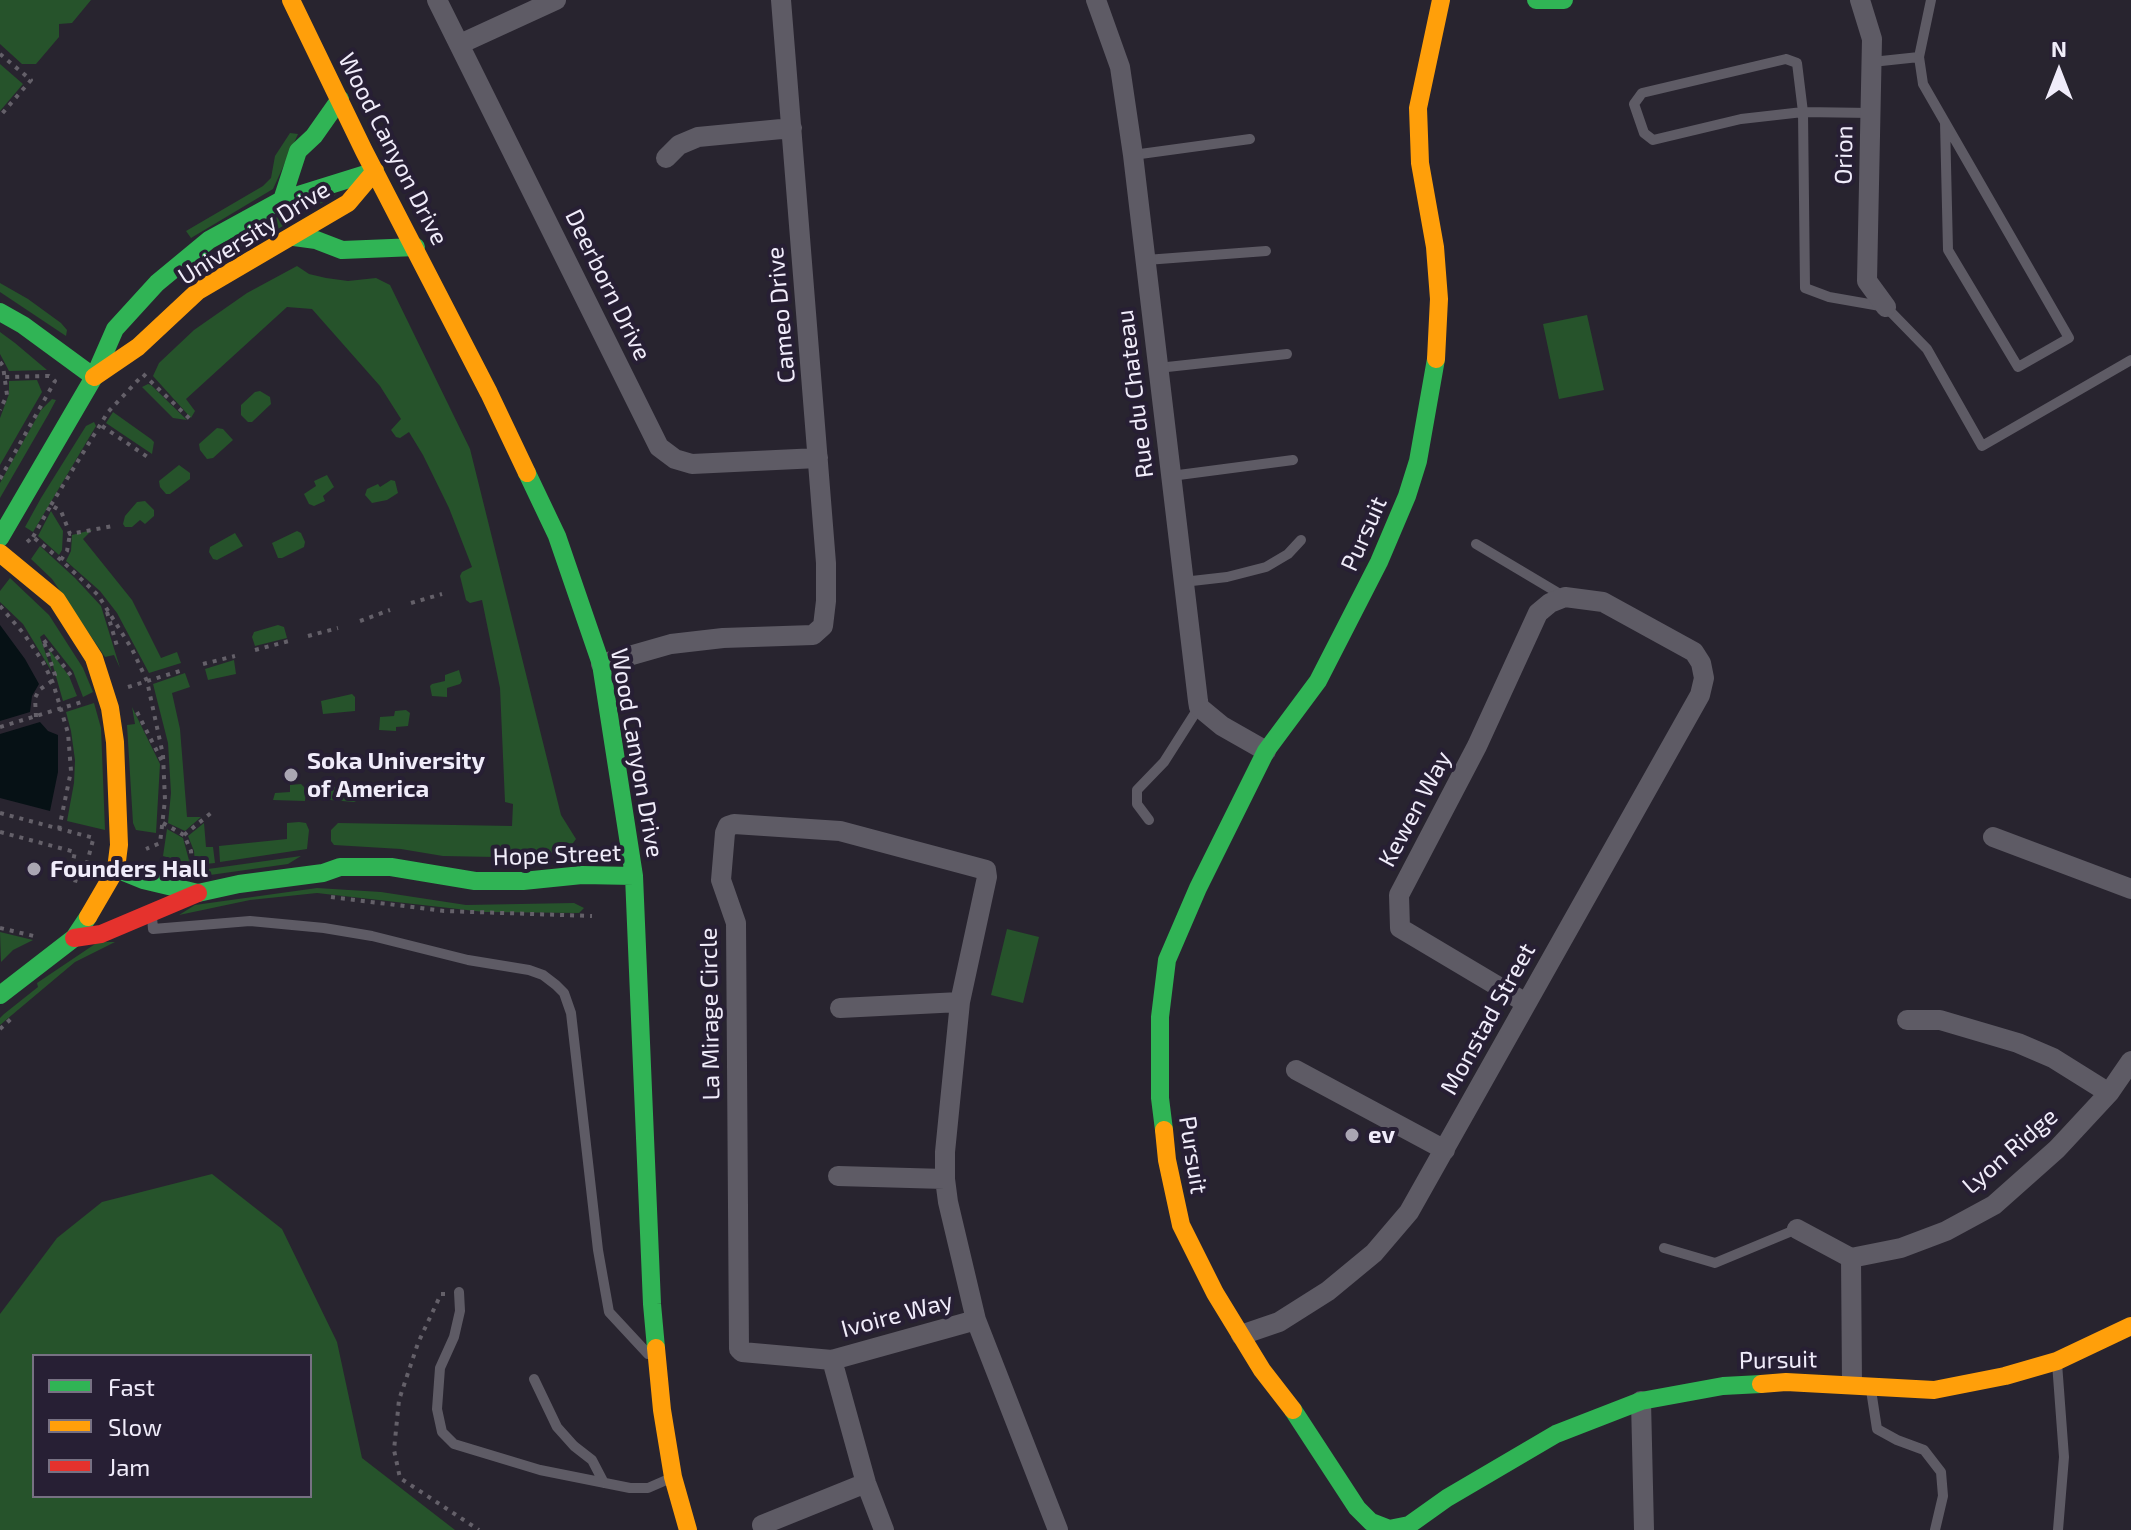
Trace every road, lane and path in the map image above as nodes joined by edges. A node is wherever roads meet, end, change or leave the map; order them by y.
1 (291, 0) edge
2 (437, 0) edge
3 (556, 0) edge
4 (781, 0) edge
5 (1096, 0) edge
6 (1441, 0) edge
7 (1536, 0) edge
8 (1564, 0) edge
9 (1860, 0) edge
10 (1931, 0) edge
11 (460, 44) junction
12 (0, 54) edge
13 (1919, 57) junction
14 (1872, 62) junction
15 (340, 99) junction
16 (1803, 112) junction
17 (1871, 113) junction
18 (0, 116) edge
19 (1945, 122) junction
20 (792, 128) junction
21 (1250, 139) dead end
22 (1133, 155) junction
23 (666, 158) dead end
24 (375, 171) junction
25 (282, 200) junction
26 (294, 237) junction
27 (416, 247) junction
28 (1266, 251) dead end
29 (1146, 260) junction
30 (1886, 307) junction
31 (0, 312) edge
32 (1287, 354) dead end
33 (2131, 360) edge
34 (0, 362) edge
35 (153, 365) dead end
36 (1158, 368) junction
37 (143, 374) junction
38 (4, 377) junction
39 (94, 377) junction
40 (0, 410) edge
41 (190, 419) dead end
42 (101, 425) junction
43 (149, 458) dead end
44 (818, 458) junction
45 (1293, 460) dead end
46 (1171, 476) junction
47 (1, 477) edge
48 (51, 505) junction
49 (113, 526) dead end
50 (70, 534) junction
51 (33, 537) junction
52 (0, 538) edge
53 (1301, 540) dead end
54 (1476, 544) dead end
55 (23, 546) dead end
56 (0, 553) edge
57 (61, 560) junction
58 (1183, 582) junction
59 (442, 594) dead end
60 (1565, 597) junction
61 (411, 603) dead end
62 (0, 606) edge
63 (390, 610) dead end
64 (360, 621) dead end
65 (338, 628) dead end
66 (308, 636) dead end
67 (289, 641) dead end
68 (255, 650) dead end
69 (235, 656) dead end
70 (203, 664) dead end
71 (601, 664) junction
72 (183, 670) dead end
73 (52, 681) junction
74 (147, 681) junction
75 (133, 685) dead end
76 (76, 688) dead end
77 (94, 698) dead end
78 (1199, 707) junction
79 (60, 709) junction
80 (36, 717) junction
81 (0, 727) edge
82 (1266, 751) junction
83 (0, 813) edge
84 (211, 813) dead end
85 (1149, 820) dead end
86 (163, 823) junction
87 (59, 829) junction
88 (0, 832) edge
89 (184, 835) junction
90 (1993, 837) dead end
91 (100, 840) dead end
92 (91, 849) dead end
93 (154, 855) dead end
94 (177, 863) dead end
95 (86, 868) dead end
96 (116, 869) junction
97 (323, 873) junction
98 (634, 876) junction
99 (83, 877) dead end
100 (377, 885) dead end
101 (2131, 889) edge
102 (415, 890) dead end
103 (198, 893) junction
104 (152, 920) junction
105 (0, 928) edge
106 (41, 938) dead end
107 (74, 938) junction
108 (0, 995) edge
109 (960, 1002) junction
110 (1526, 1003) junction
111 (840, 1008) dead end
112 (1907, 1020) dead end
113 (2131, 1061) edge
114 (1296, 1070) dead end
115 (2109, 1093) junction
116 (1445, 1150) junction
117 (838, 1176) dead end
118 (945, 1179) junction
119 (1797, 1229) joint
120 (1664, 1248) dead end
121 (1851, 1258) junction
122 (459, 1292) dead end
123 (976, 1320) junction
124 (2131, 1326) edge
125 (1241, 1335) junction
126 (832, 1360) junction
127 (2057, 1361) junction
128 (658, 1364) junction
129 (534, 1379) dead end
130 (1861, 1385) junction
131 (1641, 1401) junction
132 (673, 1477) junction
133 (604, 1483) junction
134 (866, 1483) junction
135 (762, 1525) dead end
136 (688, 1530) edge
137 (884, 1530) edge
138 (1058, 1530) edge
139 (1644, 1530) edge
140 (1935, 1530) edge
141 (2058, 1530) edge

1 - 15 street, Wood Canyon Drive
2 - 11 street, Deerborn Drive
3 - 11 street
4 - 20 street, Cameo Drive
5 - 22 street, Rue du Chateau
6 - 82 street, Pursuit
7 - 8 street
9 - 14 street, Orion
10 - 13 lane
11 - 44 street, Deerborn Drive
12 - 18 path
13 - 14 lane
13 - 19 lane
14 - 17 street, Orion
15 - 24 street, Wood Canyon Drive
15 - 25 street
16 - 16 lane
16 - 17 lane
16 - 30 lane
17 - 30 street, Orion
19 - 19 lane
20 - 23 street
20 - 44 street, Cameo Drive
21 - 22 lane
22 - 29 street, Rue du Chateau
24 - 25 street, University Drive
24 - 26 street, University Drive
24 - 27 street, Wood Canyon Drive
25 - 39 street, University Drive
26 - 27 street
26 - 39 street, University Drive
27 - 71 street, Wood Canyon Drive
28 - 29 lane
29 - 36 street, Rue du Chateau
30 - 33 lane
31 - 39 street
32 - 36 lane
34 - 38 path
35 - 37 path
36 - 46 street, Rue du Chateau
37 - 41 path
37 - 42 path
38 - 40 path
38 - 47 path
39 - 52 street, University Drive
42 - 43 path
42 - 48 path
44 - 71 street, Cameo Drive
45 - 46 lane
46 - 58 street, Rue du Chateau
48 - 50 path
48 - 51 path
49 - 50 path
50 - 57 path
51 - 55 path
51 - 57 path
53 - 58 lane
54 - 60 lane
56 - 96 street
57 - 74 path
58 - 78 street, Rue du Chateau
59 - 61 path
60 - 110 street, Kewen Way
60 - 110 street, Monstad Street
62 - 73 path
63 - 64 path
65 - 66 path
67 - 68 path
69 - 70 path
71 - 98 street, Wood Canyon Drive
72 - 74 path
73 - 76 path
73 - 79 path
73 - 80 path
74 - 75 path
74 - 86 path
77 - 79 path
78 - 82 street
78 - 85 lane
79 - 80 path
79 - 87 path
80 - 81 path
82 - 125 street, Pursuit
83 - 87 path
84 - 89 path
86 - 89 path
86 - 93 path
87 - 91 path
88 - 99 path
89 - 94 path
90 - 101 street
92 - 95 path
96 - 103 street, Hope Street
96 - 107 street
97 - 98 street, Hope Street
97 - 100 street, Hope Street
97 - 103 street, Hope Street
98 - 102 street, Hope Street
98 - 128 street, Wood Canyon Drive
103 - 104 street
104 - 107 street
104 - 128 lane
105 - 106 path
107 - 108 street
109 - 111 street
109 - 118 street, La Mirage Circle
109 - 126 street, La Mirage Circle
110 - 116 street, Monstad Street
112 - 115 street
113 - 115 street, Lyon Ridge
114 - 116 street
115 - 121 street, Lyon Ridge
116 - 125 street, Monstad Street
117 - 118 street
118 - 123 street, La Mirage Circle
119 - 120 lane
119 - 121 street
121 - 130 street
122 - 133 lane
123 - 126 street, Ivoire Way
123 - 138 street, La Mirage Circle
124 - 127 street, Pursuit
125 - 131 street, Pursuit
126 - 134 street
127 - 130 street, Pursuit
127 - 141 lane
128 - 132 street, Wood Canyon Drive
129 - 133 lane
130 - 131 street, Pursuit
130 - 140 lane
131 - 139 street
132 - 133 lane
132 - 136 street, Wood Canyon Drive
134 - 135 street
134 - 137 street

